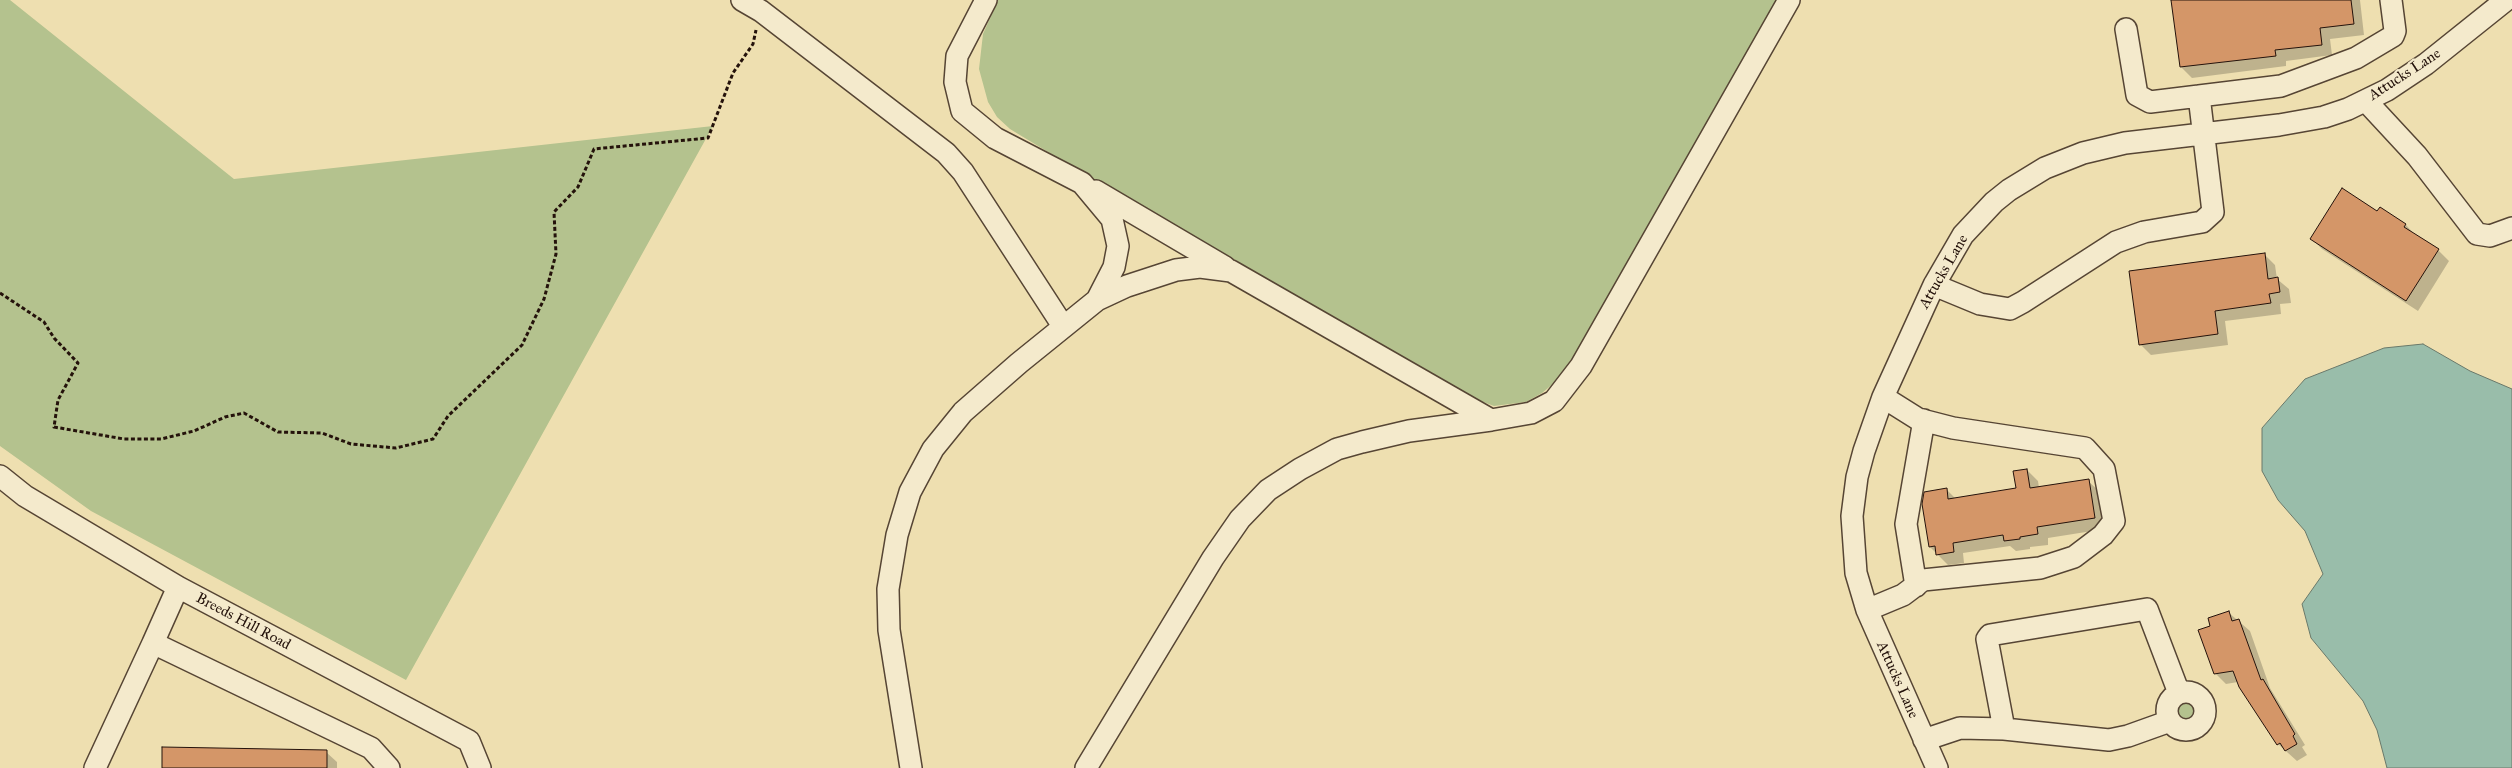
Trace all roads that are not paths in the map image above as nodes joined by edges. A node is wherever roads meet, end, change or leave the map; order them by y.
1 (742, 0) edge
2 (986, 0) edge
3 (1788, 0) edge
4 (2391, 0) edge
5 (2506, 0) edge
6 (2126, 29) dead end
7 (2199, 96) junction
8 (2366, 100) junction
9 (2203, 133) junction
10 (1082, 183) junction
11 (2512, 228) edge
12 (1231, 271) junction
13 (1934, 285) junction
14 (1097, 300) junction
15 (1063, 326) junction
16 (1883, 397) junction
17 (1491, 420) junction
18 (1924, 420) junction
19 (0, 476) edge
20 (1916, 586) junction
21 (178, 587) junction
22 (1867, 610) junction
23 (153, 643) junction
24 (2179, 693) junction
25 (2170, 721) junction
26 (2004, 729) junction
27 (1924, 740) junction
28 (95, 768) edge
29 (389, 768) edge
30 (480, 768) edge
31 (911, 768) edge
32 (1086, 768) edge
33 (1937, 768) edge

1 - 15 street
2 - 10 street
3 - 17 street
4 - 7 street
5 - 8 street, Attucks Lane
6 - 7 street
7 - 9 street
8 - 9 street, Attucks Lane
8 - 11 street
9 - 13 street, Attucks Lane
9 - 13 street
10 - 12 street
10 - 14 street
12 - 14 street
12 - 17 street
13 - 16 street, Attucks Lane
14 - 15 street
15 - 31 street
16 - 18 street
16 - 22 street, Attucks Lane
17 - 32 street
18 - 20 street
18 - 20 street
19 - 21 street, Breeds Hill Road
20 - 22 street
21 - 23 street
21 - 30 street, Breeds Hill Road
22 - 27 street, Attucks Lane
23 - 28 street
23 - 29 street
24 - 25 street
24 - 25 street
24 - 26 street
25 - 26 street
26 - 27 street
27 - 33 street, Attucks Lane

